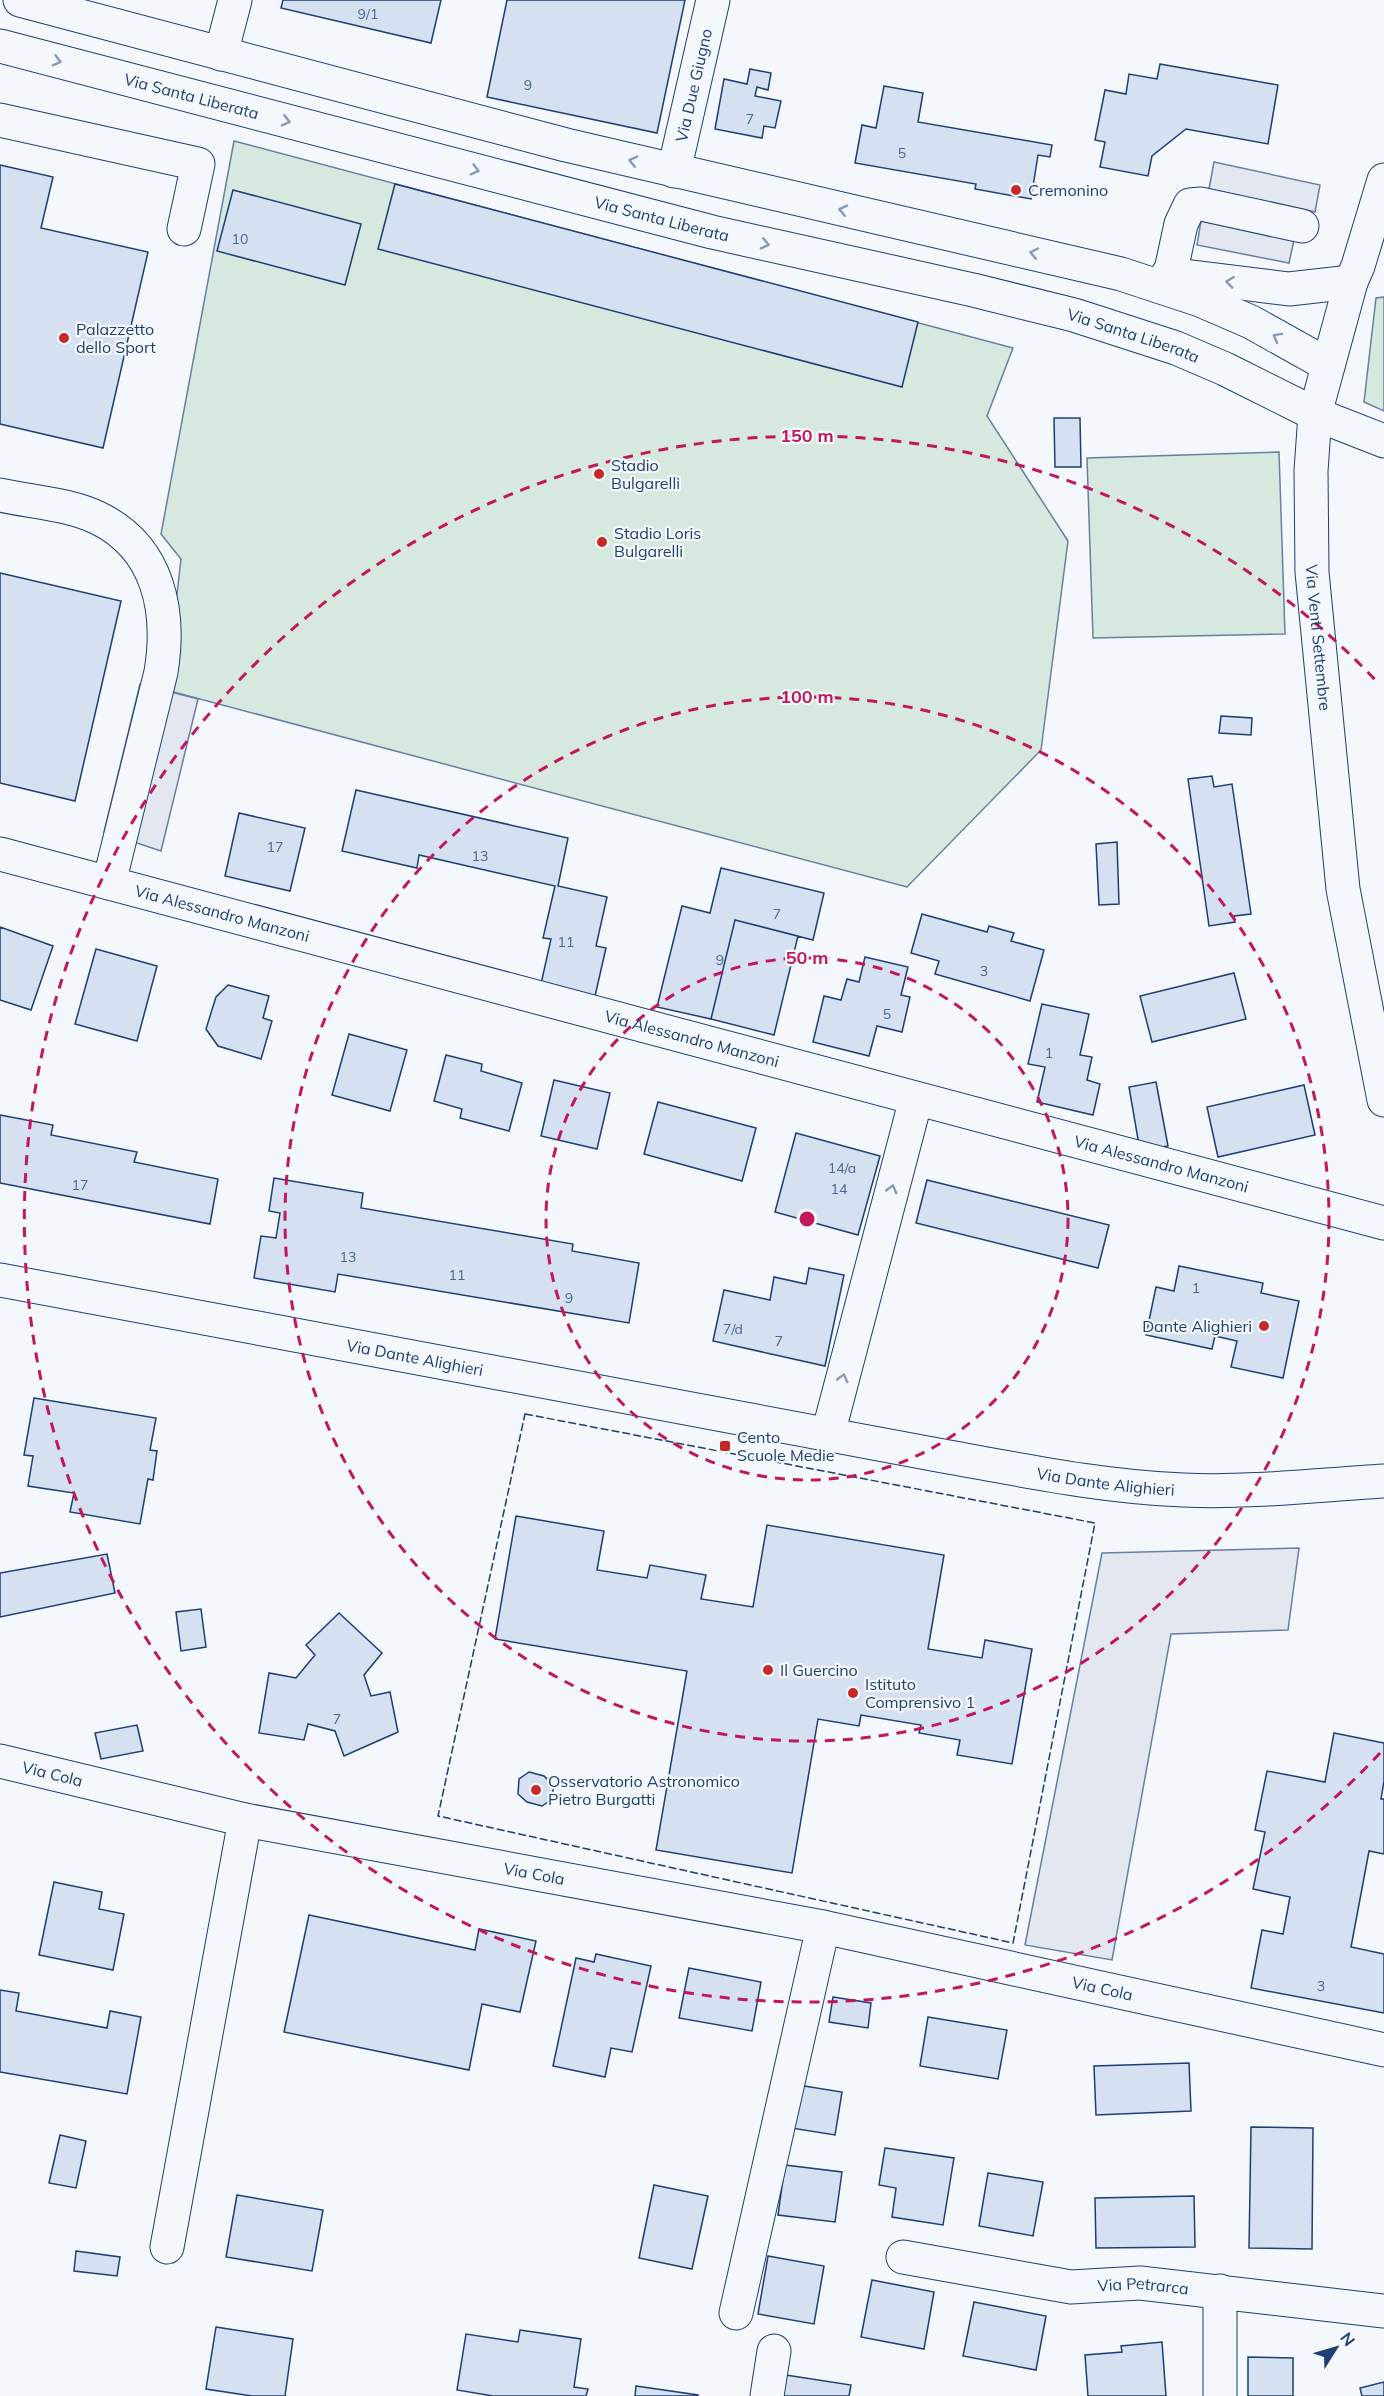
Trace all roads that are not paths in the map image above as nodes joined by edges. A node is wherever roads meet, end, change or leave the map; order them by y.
1 (20, 0) edge
2 (235, 0) edge
3 (713, 0) edge
4 (0, 46) edge
5 (221, 54) junction
6 (0, 120) edge
7 (674, 171) junction
8 (1384, 180) edge
9 (1302, 226) dead end
10 (184, 229) dead end
11 (1067, 260) junction
12 (1364, 271) edge
13 (1170, 275) junction
14 (1328, 365) junction
15 (1315, 414) junction
16 (1384, 441) edge
17 (0, 495) edge
18 (0, 854) edge
19 (109, 883) junction
20 (916, 1099) junction
21 (1384, 1100) edge
22 (1384, 1223) edge
23 (0, 1280) edge
24 (828, 1434) junction
25 (1384, 1481) edge
26 (0, 1761) edge
27 (245, 1820) junction
28 (823, 1927) junction
29 (1384, 2050) edge
30 (167, 2247) dead end
31 (903, 2257) dead end
32 (1220, 2291) junction
33 (1384, 2311) edge
34 (736, 2313) dead end
35 (774, 2351) dead end
36 (767, 2396) edge
37 (1220, 2396) edge

1 - 5 street
2 - 5 street
3 - 7 street, Via Due Giugno
4 -> 15 street, Via Santa Liberata
7 -> 5 street
6 - 10 street
11 -> 7 street
8 - 12 street, Via Venti Settembre
9 - 13 street
11 - 13 street
14 -> 11 street
12 -> 13 street
12 - 14 street, Via Venti Settembre
14 - 15 street, Via Venti Settembre
15 - 16 street, Via Santa Liberata
15 - 21 street, Via Venti Settembre
17 - 19 street
18 - 19 street, Via Alessandro Manzoni
19 - 20 street, Via Alessandro Manzoni
20 - 22 street, Via Alessandro Manzoni
24 -> 20 street
23 - 24 street, Via Dante Alighieri
24 - 25 street, Via Dante Alighieri
26 - 27 street, Via Cola
27 - 28 street, Via Cola
27 - 30 street
28 - 29 street, Via Cola
28 - 34 street
31 - 32 street, Via Petrarca
32 - 33 street, Via Petrarca
32 - 37 street
35 - 36 street

